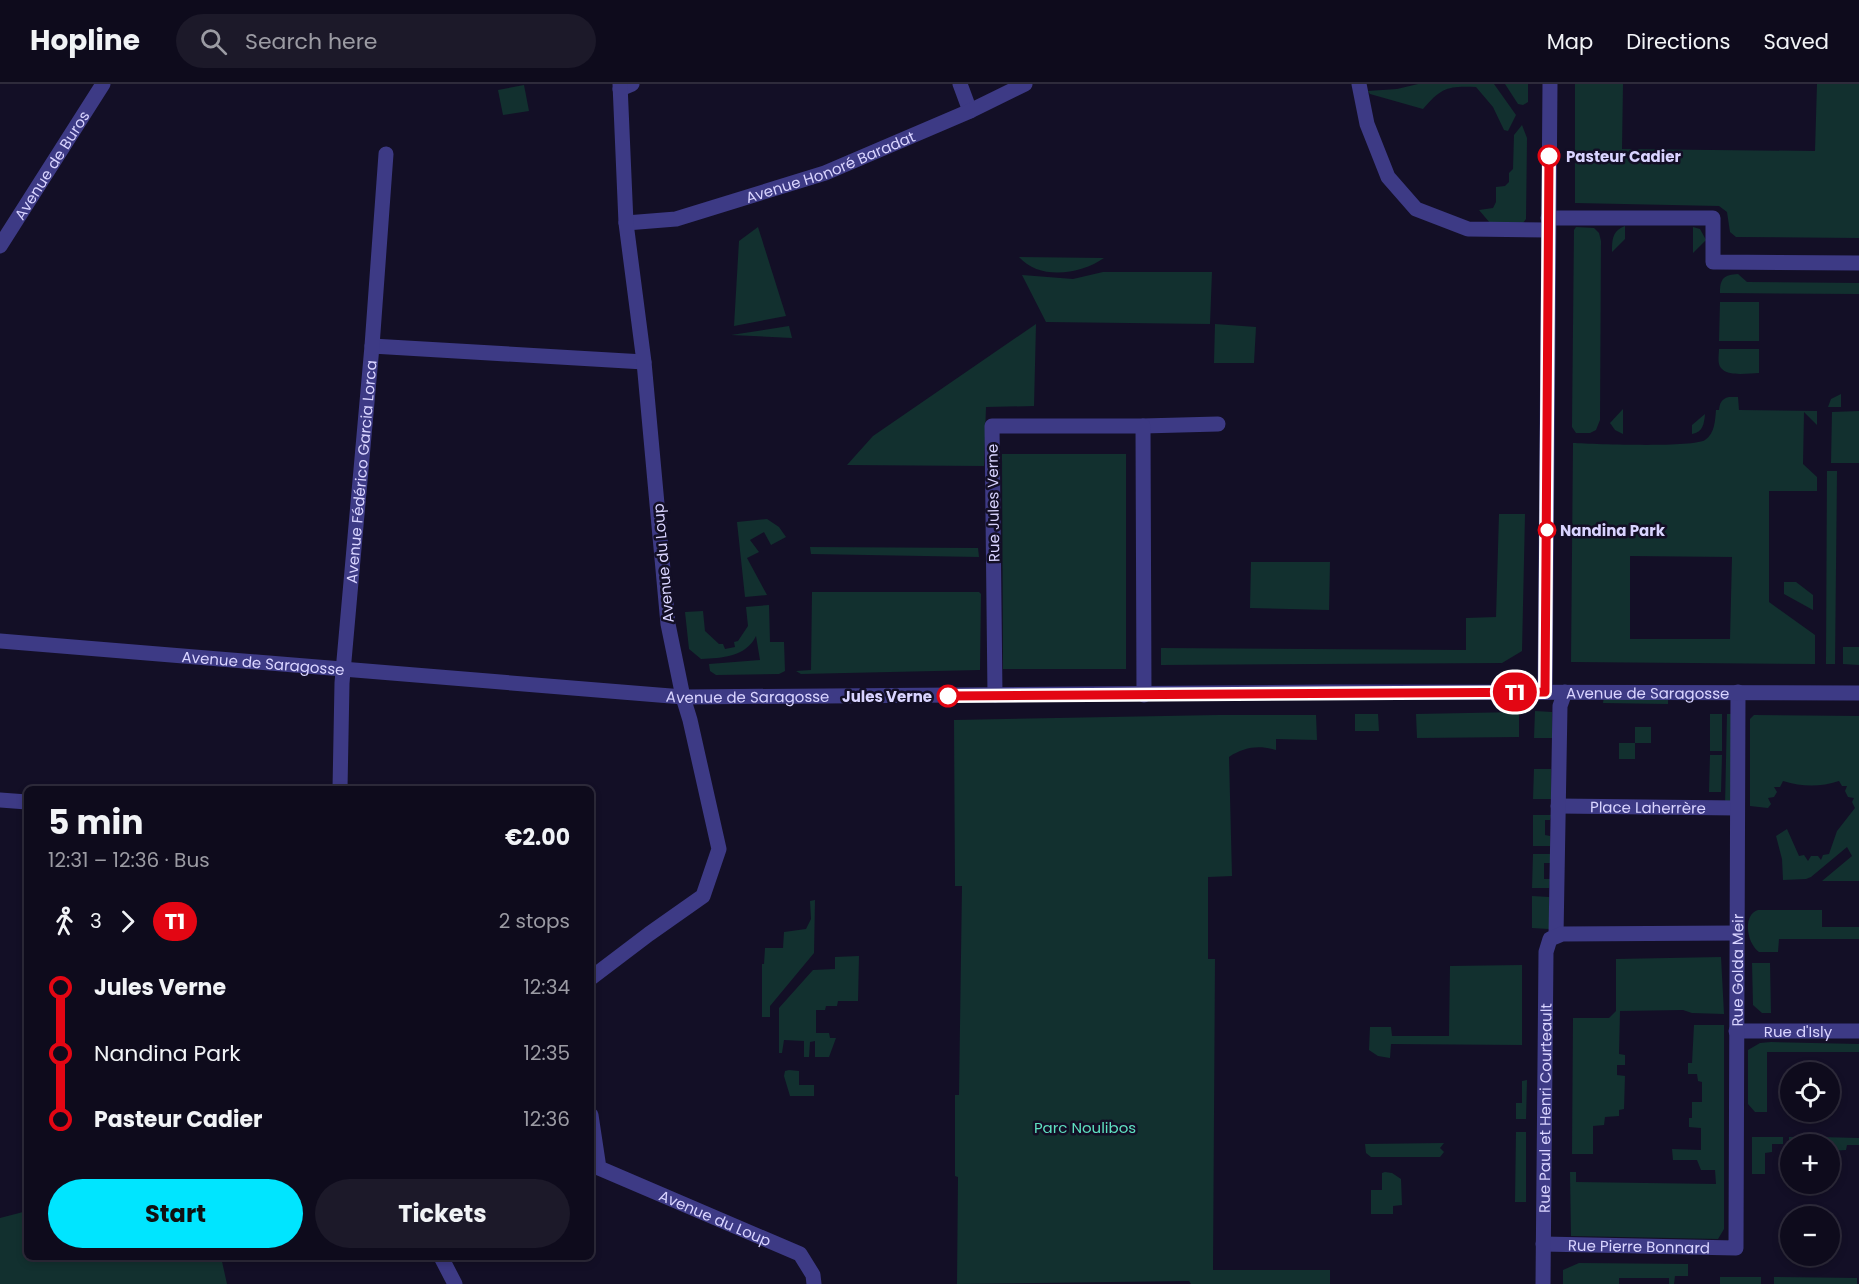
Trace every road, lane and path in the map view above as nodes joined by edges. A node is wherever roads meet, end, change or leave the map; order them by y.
1 (103, 84) edge
2 (960, 84) edge
3 (1026, 84) edge
4 (1359, 84) edge
5 (1550, 84) edge
6 (624, 86) edge
7 (970, 111) junction
8 (386, 154) dead end
9 (626, 223) junction
10 (1548, 224) junction
11 (0, 246) edge
12 (1859, 263) edge
13 (372, 346) junction
14 (644, 362) junction
15 (1218, 424) dead end
16 (1143, 426) junction
17 (0, 641) edge
18 (344, 669) junction
19 (1545, 692) junction
20 (1565, 692) junction
21 (1738, 692) junction
22 (1859, 693) edge
23 (995, 695) junction
24 (1144, 695) junction
25 (683, 697) junction
26 (340, 786) edge
27 (0, 800) edge
28 (24, 802) edge
29 (1558, 806) junction
30 (1737, 808) junction
31 (1736, 933) junction
32 (1555, 936) junction
33 (594, 976) edge
34 (1736, 1031) junction
35 (1859, 1032) edge
36 (595, 1170) edge
37 (1543, 1244) junction
38 (1736, 1248) joint
39 (447, 1260) edge
40 (455, 1284) edge
41 (814, 1284) edge
42 (1542, 1284) edge

1 - 11 street, Avenue de Buros
2 - 7 street
3 - 7 street, Avenue Honoré Baradat
4 - 10 street
5 - 10 street
6 - 9 street, Avenue du Loup
7 - 9 street, Avenue Honoré Baradat
8 - 13 street, Avenue Fédérico Garcia Lorca
9 - 14 street, Avenue du Loup
10 - 12 street
10 - 19 street
13 - 14 street
13 - 18 street, Avenue Fédérico Garcia Lorca
14 - 25 street, Avenue du Loup
15 - 16 street, Rue Jules Verne
16 - 23 street, Rue Jules Verne
16 - 24 street
17 - 18 street, Avenue de Saragosse
18 - 25 street, Avenue de Saragosse
18 - 26 street, Avenue Fédérico Garcia Lorca
19 - 20 street, Avenue de Saragosse
19 - 24 street, Avenue de Saragosse
20 - 21 street, Avenue de Saragosse
20 - 29 street, Rue Paul et Henri Courteault
21 - 22 street, Avenue de Saragosse
21 - 30 street, Rue Golda Meir
23 - 24 street, Avenue de Saragosse
23 - 25 street, Avenue de Saragosse
25 - 33 street, Avenue du Loup
27 - 28 street
29 - 30 street, Place Laherrère
29 - 32 street, Rue Paul et Henri Courteault
30 - 31 street, Rue Golda Meir
31 - 32 street
31 - 34 street, Rue Golda Meir
32 - 37 street, Rue Paul et Henri Courteault
34 - 35 street, Rue d'Isly
34 - 38 street, Rue Golda Meir
36 - 41 street, Avenue du Loup
37 - 38 street, Rue Pierre Bonnard
37 - 42 street, Rue Paul et Henri Courteault
39 - 40 street

